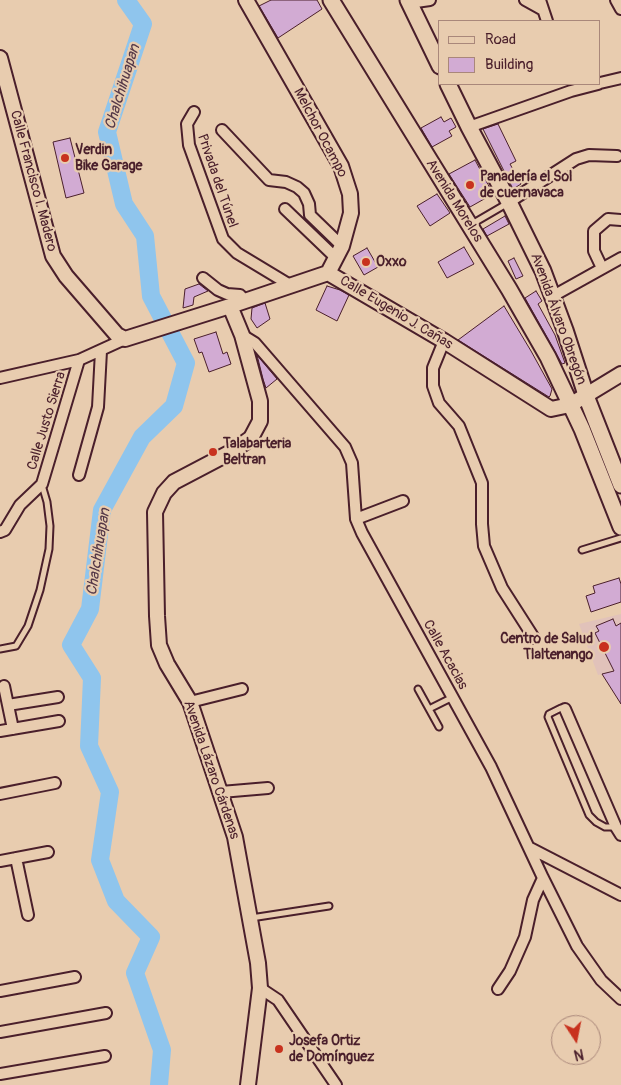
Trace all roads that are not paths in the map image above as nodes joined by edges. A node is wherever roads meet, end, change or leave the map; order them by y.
1 (246, 0) edge
2 (330, 0) edge
3 (430, 0) edge
4 (525, 0) edge
5 (616, 0) edge
6 (409, 2) edge
7 (542, 5) edge
8 (621, 9) edge
9 (547, 20) edge
10 (0, 58) edge
11 (438, 62) edge
12 (621, 78) edge
13 (601, 83) edge
14 (448, 85) edge
15 (592, 85) edge
16 (194, 112) dead end
17 (469, 127) junction
18 (222, 130) dead end
19 (617, 156) dead end
20 (509, 202) junction
21 (284, 209) dead end
22 (621, 220) edge
23 (469, 226) junction
24 (339, 252) junction
25 (621, 258) edge
26 (602, 268) junction
27 (328, 273) junction
28 (203, 278) dead end
29 (290, 285) junction
30 (553, 296) junction
31 (244, 301) junction
32 (230, 306) junction
33 (242, 335) junction
34 (125, 339) junction
35 (444, 342) junction
36 (102, 351) junction
37 (79, 360) junction
38 (621, 374) edge
39 (0, 378) edge
40 (586, 395) junction
41 (570, 405) junction
42 (79, 475) dead end
43 (42, 484) junction
44 (621, 485) edge
45 (403, 501) dead end
46 (356, 519) junction
47 (621, 527) edge
48 (0, 532) edge
49 (621, 538) edge
50 (582, 550) dead end
51 (534, 638) dead end
52 (0, 649) edge
53 (4, 686) dead end
54 (242, 689) dead end
55 (418, 689) dead end
56 (58, 697) dead end
57 (453, 697) junction
58 (190, 702) junction
59 (8, 705) junction
60 (429, 709) junction
61 (565, 709) joint
62 (60, 721) dead end
63 (438, 727) dead end
64 (13, 729) junction
65 (0, 731) edge
66 (55, 783) dead end
67 (268, 788) dead end
68 (221, 792) junction
69 (0, 794) edge
70 (619, 831) edge
71 (530, 848) junction
72 (48, 852) dead end
73 (16, 858) junction
74 (0, 861) edge
75 (543, 878) junction
76 (621, 895) edge
77 (329, 906) dead end
78 (28, 915) dead end
79 (250, 918) junction
80 (75, 977) dead end
81 (260, 988) junction
82 (498, 990) dead end
83 (0, 991) edge
84 (621, 999) edge
85 (106, 1013) dead end
86 (0, 1032) edge
87 (104, 1056) dead end
88 (0, 1074) edge
89 (248, 1085) edge
90 (336, 1085) edge

1 - 24 street, Melchor Ocampo
2 - 23 main road, Avenida Morelos
3 - 6 street
4 - 7 street
5 - 8 street
6 - 11 main road
7 - 9 street
10 - 34 street, Calle Francisco I. Madero
12 - 13 street
14 - 17 main road, Avenida Álvaro Obregón
15 - 17 street
16 - 29 street, Privada del Túnel
17 - 20 main road, Avenida Álvaro Obregón
18 - 24 street
19 - 20 street
20 - 23 lane
20 - 30 main road, Avenida Álvaro Obregón
21 - 24 street
22 - 26 street
23 - 41 main road, Avenida Morelos
24 - 27 street, Melchor Ocampo
25 - 26 street
26 - 30 street
27 - 29 street, Calle Eugenio J. Cañas
27 - 35 street, Calle Eugenio J. Cañas
28 - 31 street
29 - 31 street, Calle Eugenio J. Cañas
30 - 40 main road, Avenida Álvaro Obregón
31 - 32 street, Calle Eugenio J. Cañas
32 - 33 street, Avenida Lázaro Cárdenas
32 - 34 street, Calle Eugenio J. Cañas
33 - 46 street, Calle Acacias
33 - 58 street, Avenida Lázaro Cárdenas
34 - 36 street
35 - 41 street, Calle Eugenio J. Cañas
35 - 51 street
36 - 37 street
36 - 42 street
37 - 39 street
37 - 43 street, Calle Justo Sierra
38 - 40 street
40 - 41 street
40 - 44 main road, Avenida Álvaro Obregón
41 - 47 main road, Avenida Morelos
43 - 48 street, Calle Justo Sierra
43 - 52 lane
45 - 46 street
46 - 57 street, Calle Acacias
49 - 50 lane
53 - 59 street
54 - 58 street
55 - 60 lane
56 - 59 street
57 - 60 lane
57 - 71 street, Calle Acacias
58 - 68 street, Avenida Lázaro Cárdenas
59 - 64 street
60 - 63 lane
61 - 70 street
61 - 70 lane
62 - 64 street
64 - 65 street
66 - 69 street
67 - 68 street
68 - 79 street, Avenida Lázaro Cárdenas
71 - 75 street, Calle Acacias
71 - 76 street
72 - 73 street
73 - 74 street
73 - 78 street
75 - 82 street
75 - 84 street, Calle Acacias
77 - 79 lane
79 - 81 street, Avenida Lázaro Cárdenas
80 - 83 street
81 - 89 street, Avenida Lázaro Cárdenas
81 - 90 street
85 - 86 street
87 - 88 street

